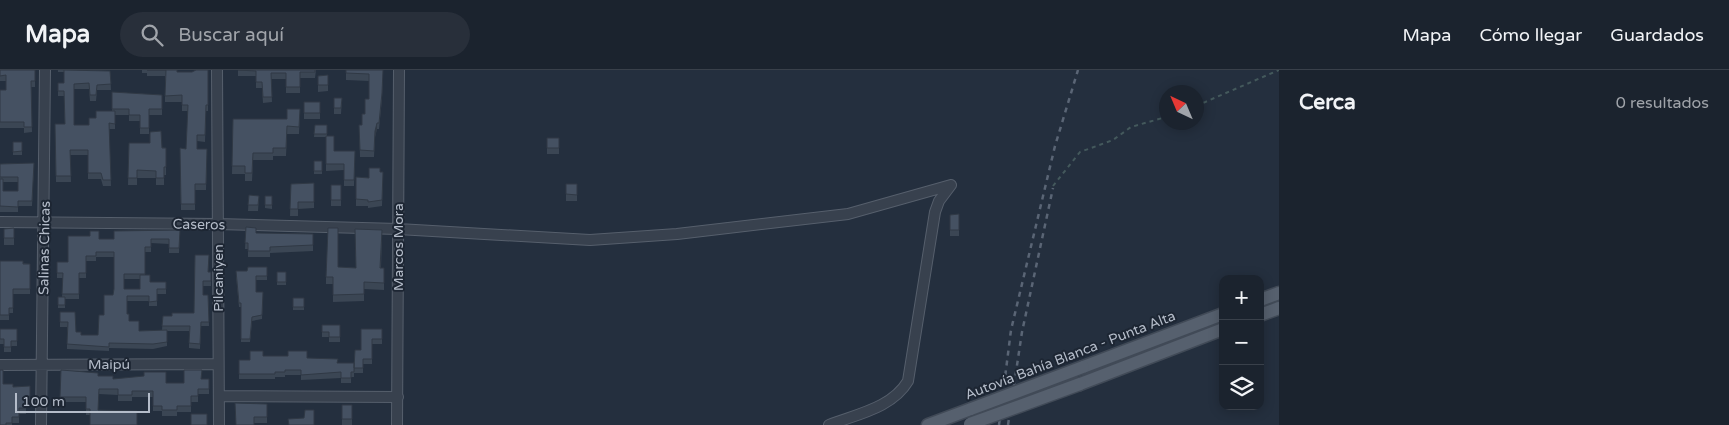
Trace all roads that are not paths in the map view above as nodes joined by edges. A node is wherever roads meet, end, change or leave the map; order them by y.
1 (45, 70) edge
2 (217, 70) edge
3 (399, 70) edge
4 (0, 222) edge
5 (44, 222) junction
6 (217, 224) junction
7 (398, 230) junction
8 (1279, 293) edge
9 (1264, 299) edge
10 (1279, 308) edge
11 (1264, 314) edge
12 (1219, 316) edge
13 (1219, 331) edge
14 (218, 364) junction
15 (0, 365) edge
16 (42, 365) junction
17 (220, 396) junction
18 (398, 397) junction
19 (41, 425) edge
20 (219, 425) edge
21 (398, 425) edge
22 (830, 425) edge
23 (928, 425) edge
24 (969, 425) edge

1 - 5 street, Salinas Chicas
2 - 6 street, Pilcaniyen
3 - 7 street, Marcos Mora
4 - 5 street, Caseros
5 - 6 street, Caseros
5 - 16 street, Salinas Chicas
6 - 7 street, Caseros
6 - 14 street, Pilcaniyen
7 - 18 street, Marcos Mora
7 - 22 street, Caseros
8 - 9 main road
10 - 11 main road
12 - 23 main road, Autovía Bahía Blanca - Punta Alta, bridge
13 - 24 main road, bridge
14 - 16 street, Maipú
14 - 17 street, Pilcaniyen
15 - 16 street, Maipú
16 - 19 street, Salinas Chicas
17 - 18 street
17 - 20 street, Pilcaniyen
18 - 21 street, Marcos Mora

